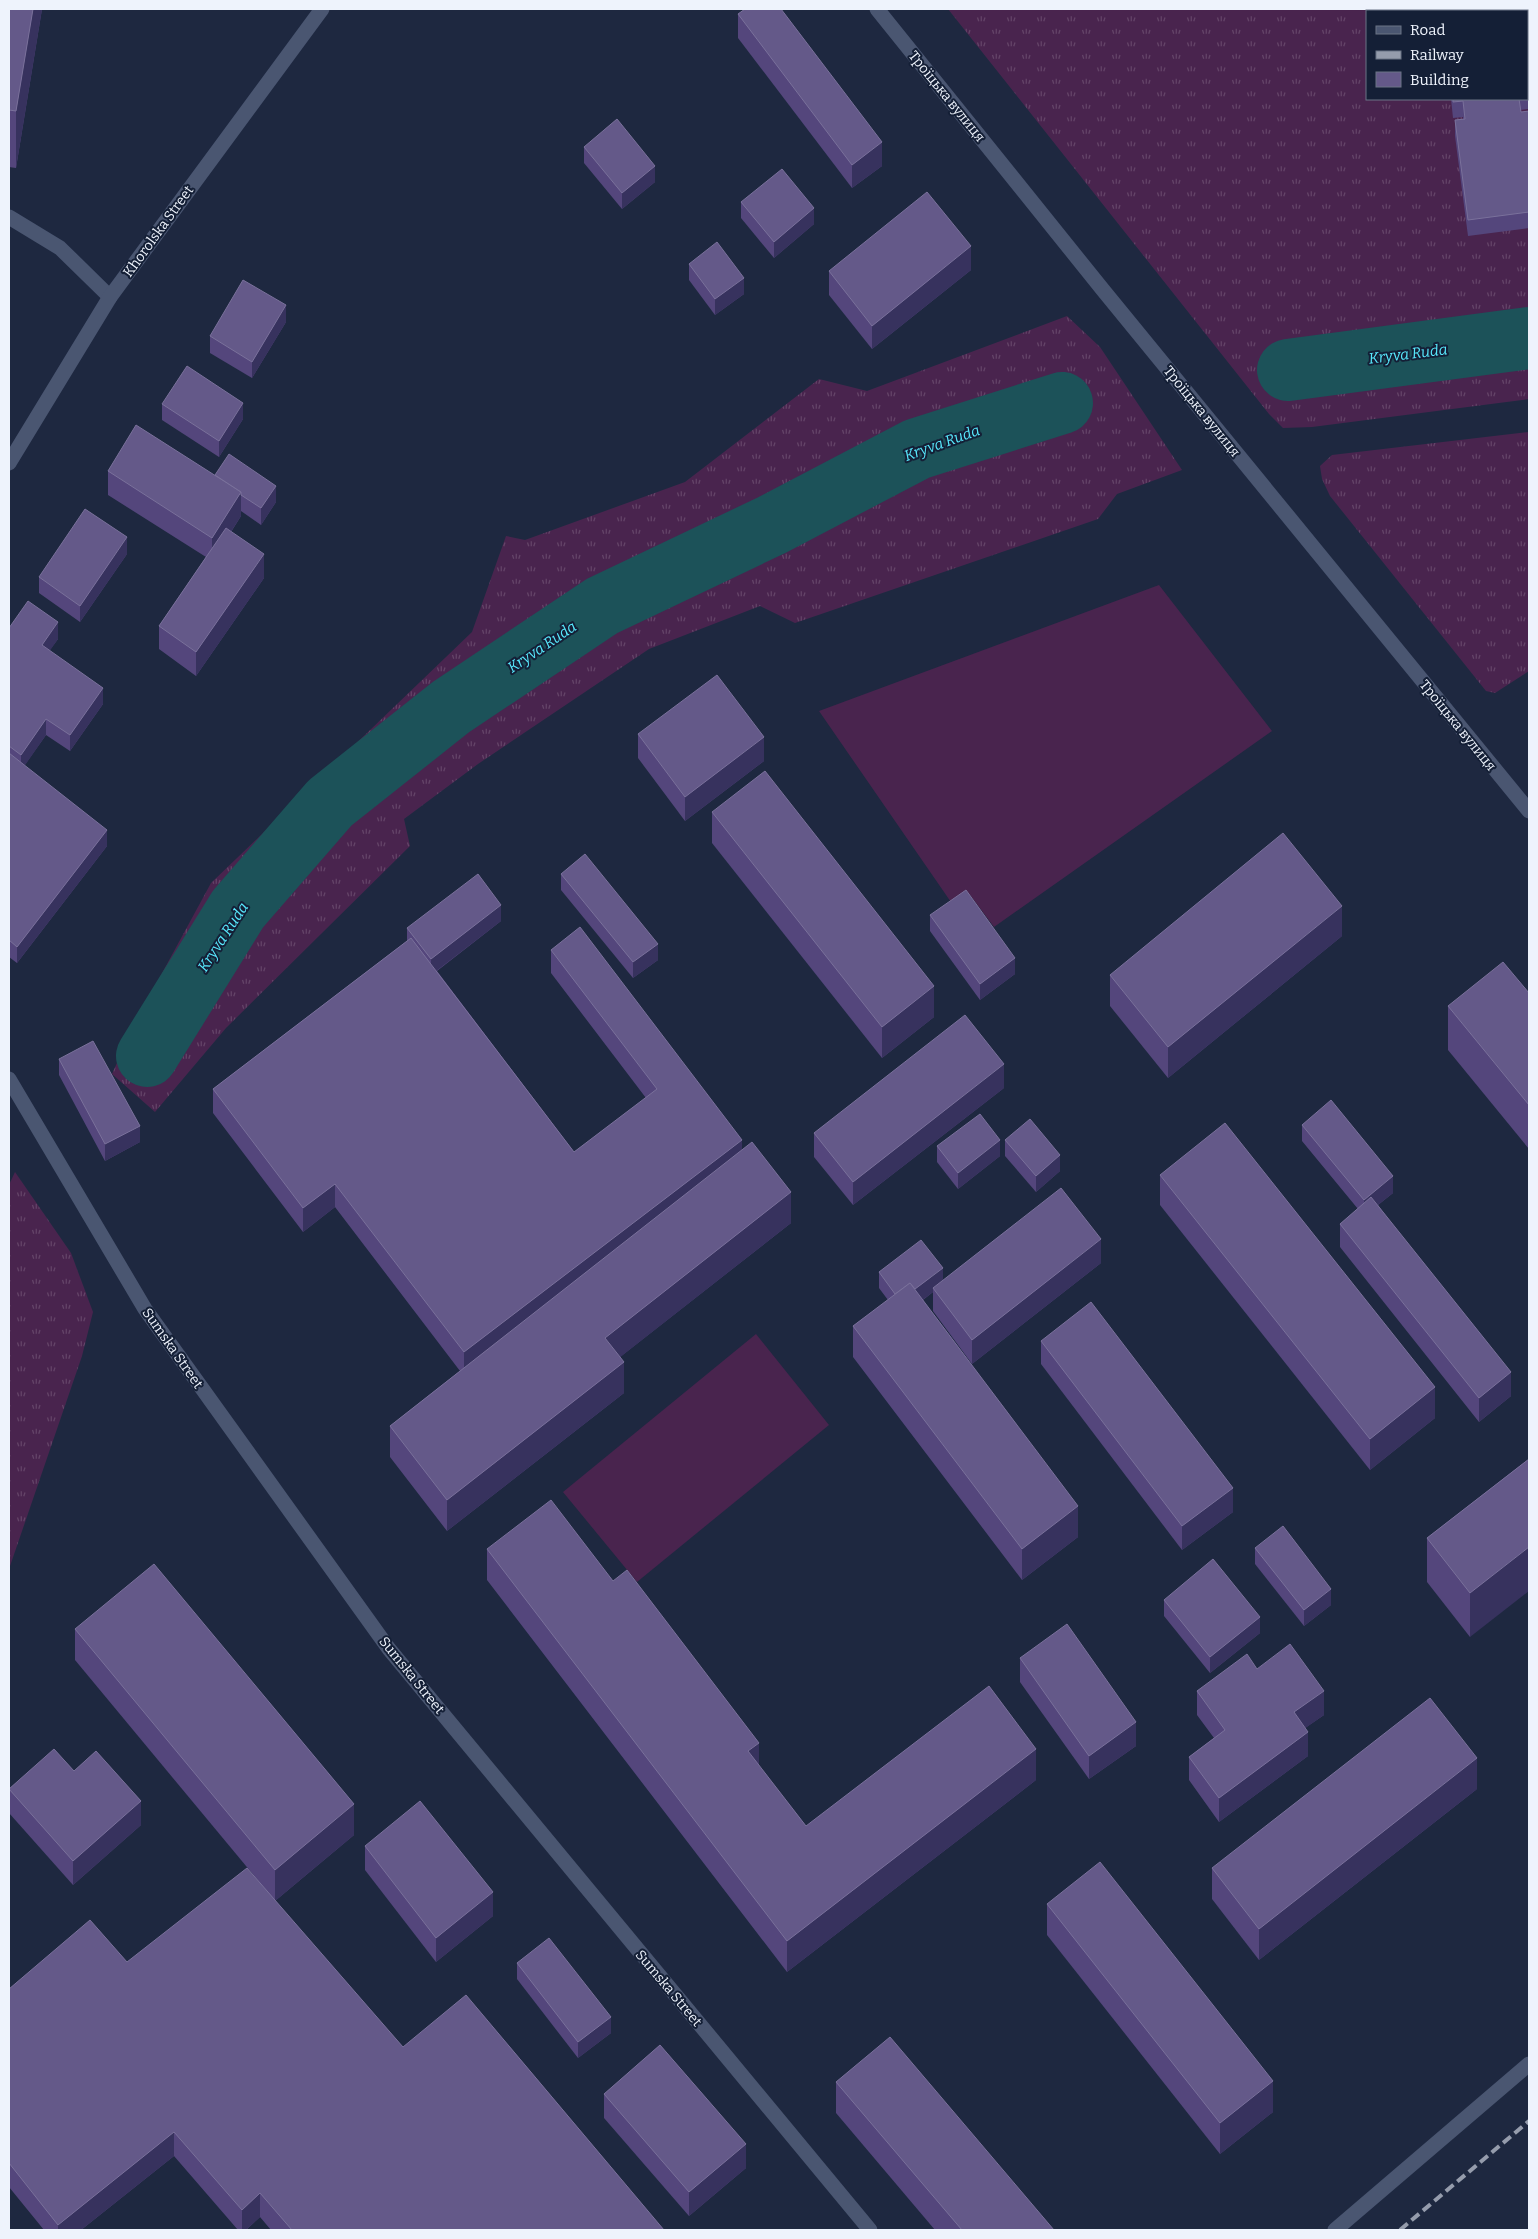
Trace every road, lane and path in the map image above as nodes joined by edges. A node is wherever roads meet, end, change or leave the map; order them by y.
1 (322, 9) edge
2 (877, 9) edge
3 (9, 217) edge
4 (110, 297) junction
5 (9, 463) edge
6 (1529, 811) edge
7 (9, 1079) edge
8 (1529, 2064) edge
9 (870, 2230) edge
10 (1335, 2230) edge

1 - 4 street, Khorolska Street
2 - 6 street, Троїцька вулиця
3 - 4 street
4 - 5 street, Khorolska Street
7 - 9 street, Sumska Street
8 - 10 street

